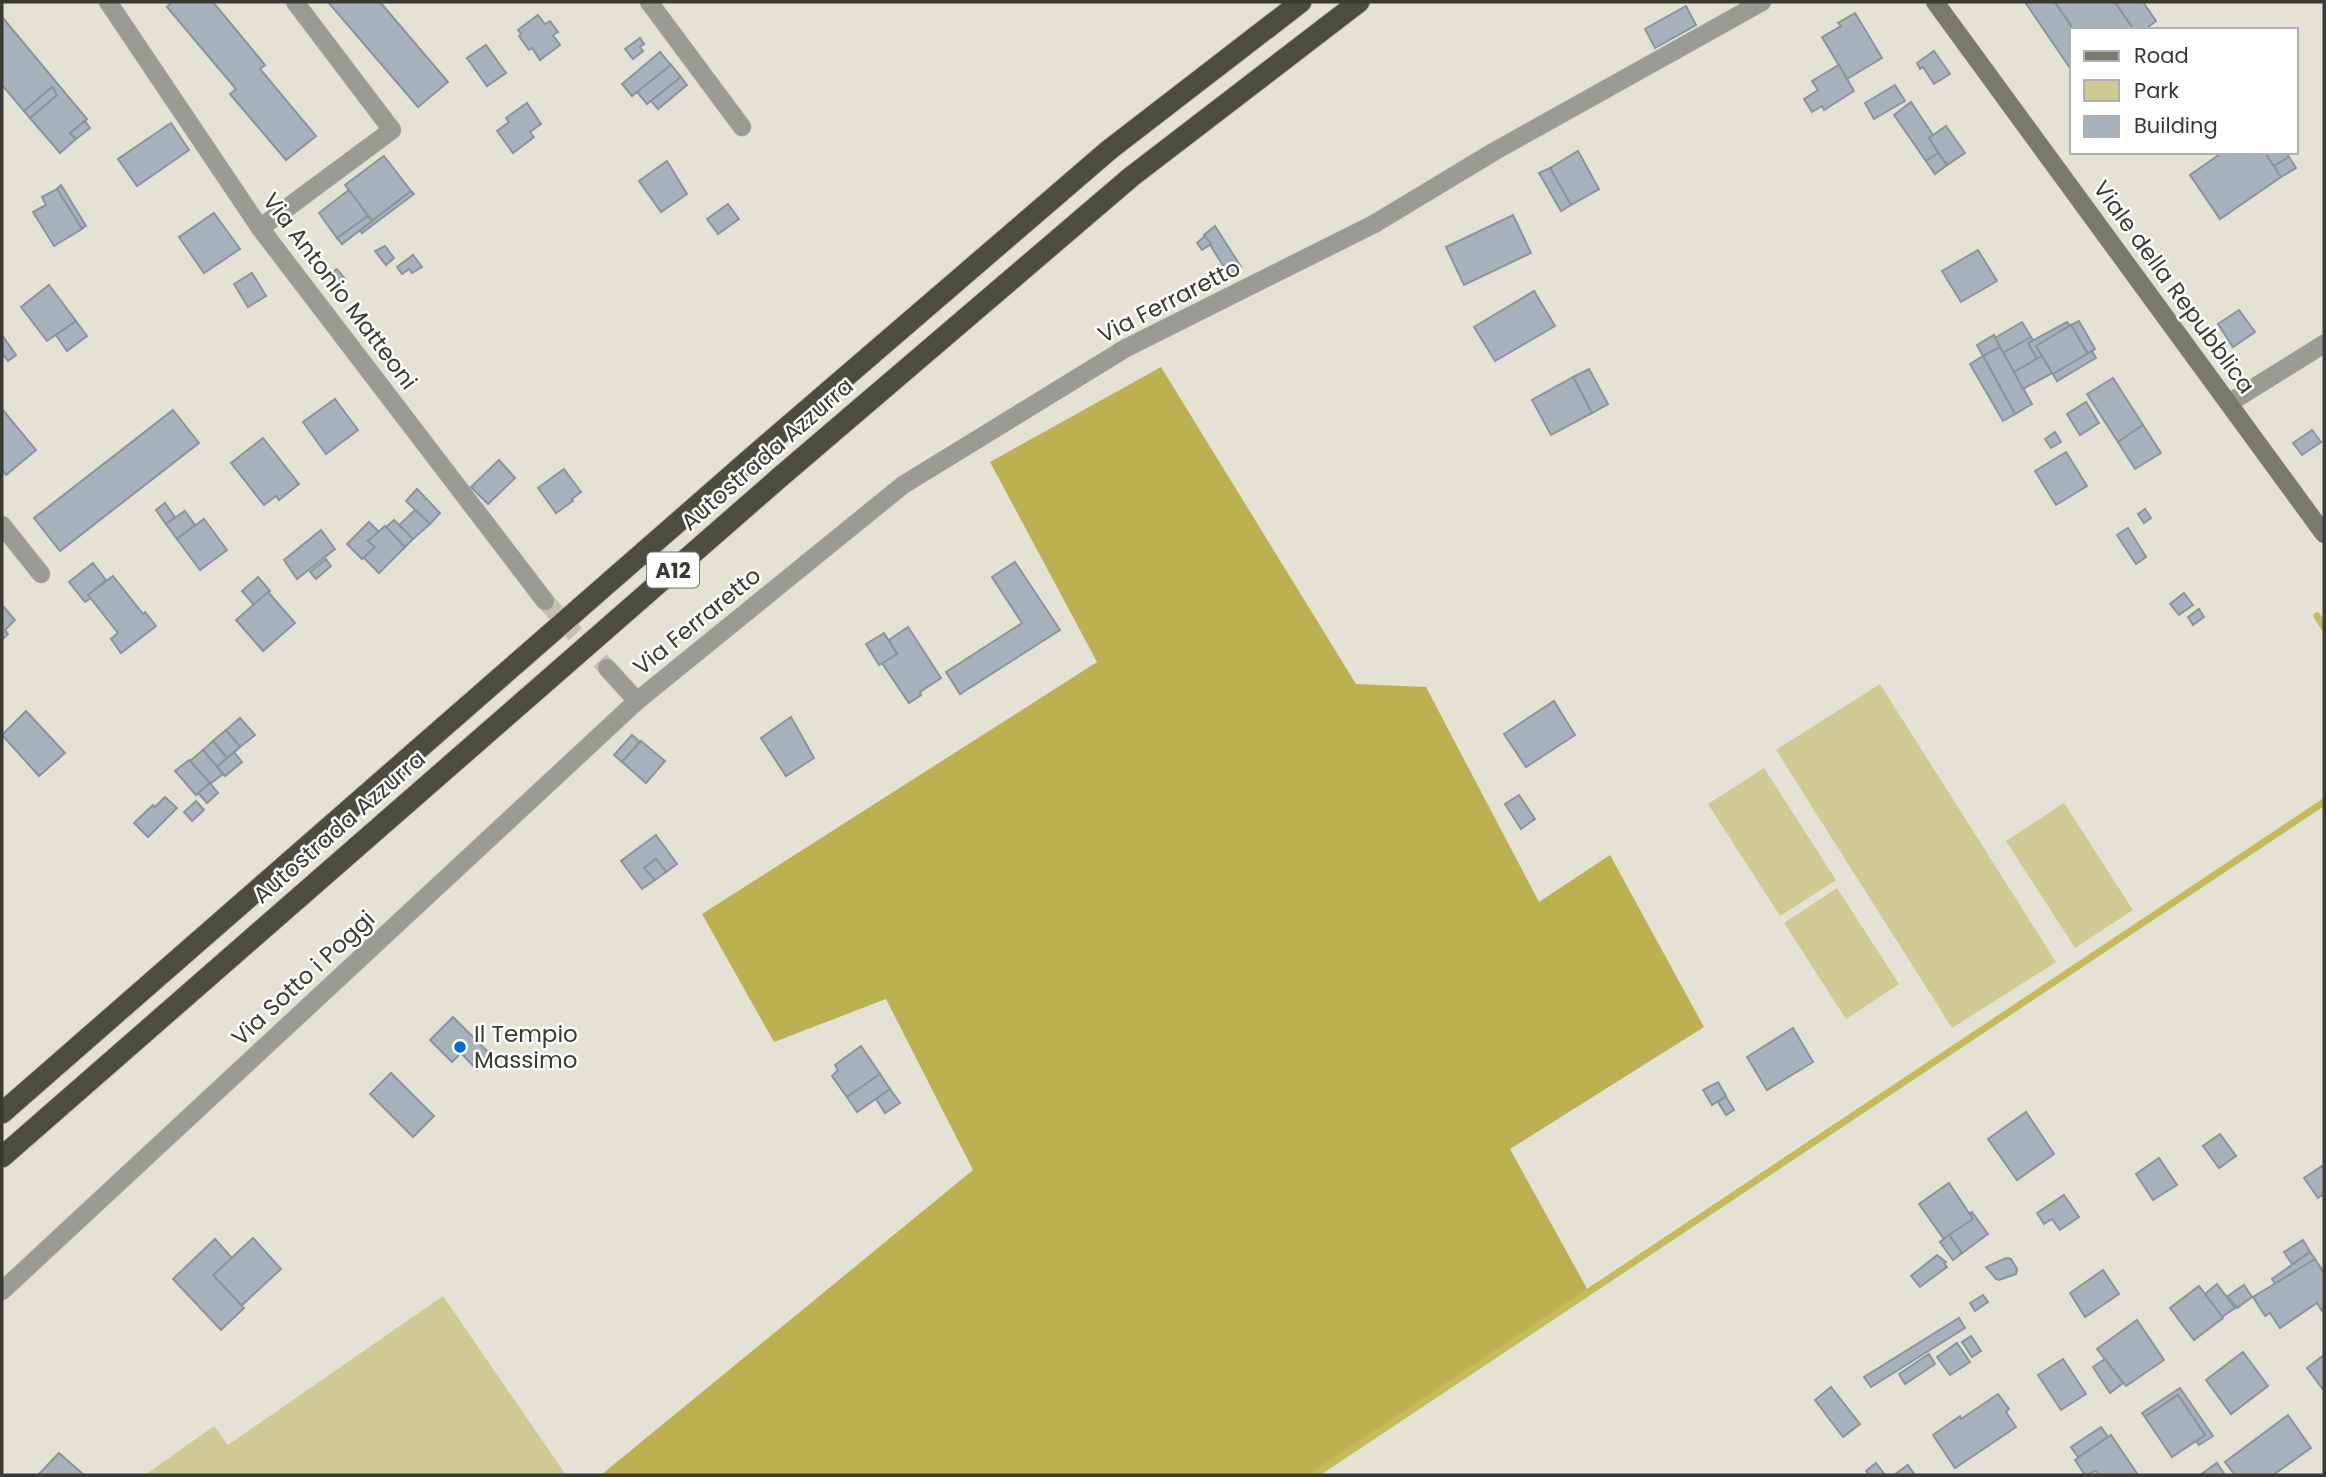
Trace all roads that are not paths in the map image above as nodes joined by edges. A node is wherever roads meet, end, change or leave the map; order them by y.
1 (108, 2) edge
2 (295, 2) edge
3 (649, 2) edge
4 (1301, 2) edge
5 (1359, 2) edge
6 (1762, 2) edge
7 (1935, 2) edge
8 (742, 127) dead end
9 (260, 228) junction
10 (2324, 344) edge
11 (2229, 403) junction
12 (3, 530) edge
13 (2324, 534) edge
14 (41, 574) dead end
15 (545, 601) tunnel mouth
16 (607, 668) tunnel mouth
17 (637, 701) junction
18 (2, 1113) edge
19 (2, 1157) edge
20 (2, 1292) edge

1 - 9 street, Via Antonio Matteoni
2 - 9 street
3 - 8 street
4 - 18 highway, Autostrada Azzurra / A12
5 - 19 highway, Autostrada Azzurra / A12
6 - 17 street, Via Ferraretto
7 - 11 main road, Viale della Repubblica
9 - 15 street, Via Antonio Matteoni
10 - 11 street
11 - 13 main road, Viale della Repubblica
12 - 14 street
16 - 17 street
17 - 20 street, Via Sotto i Poggi

